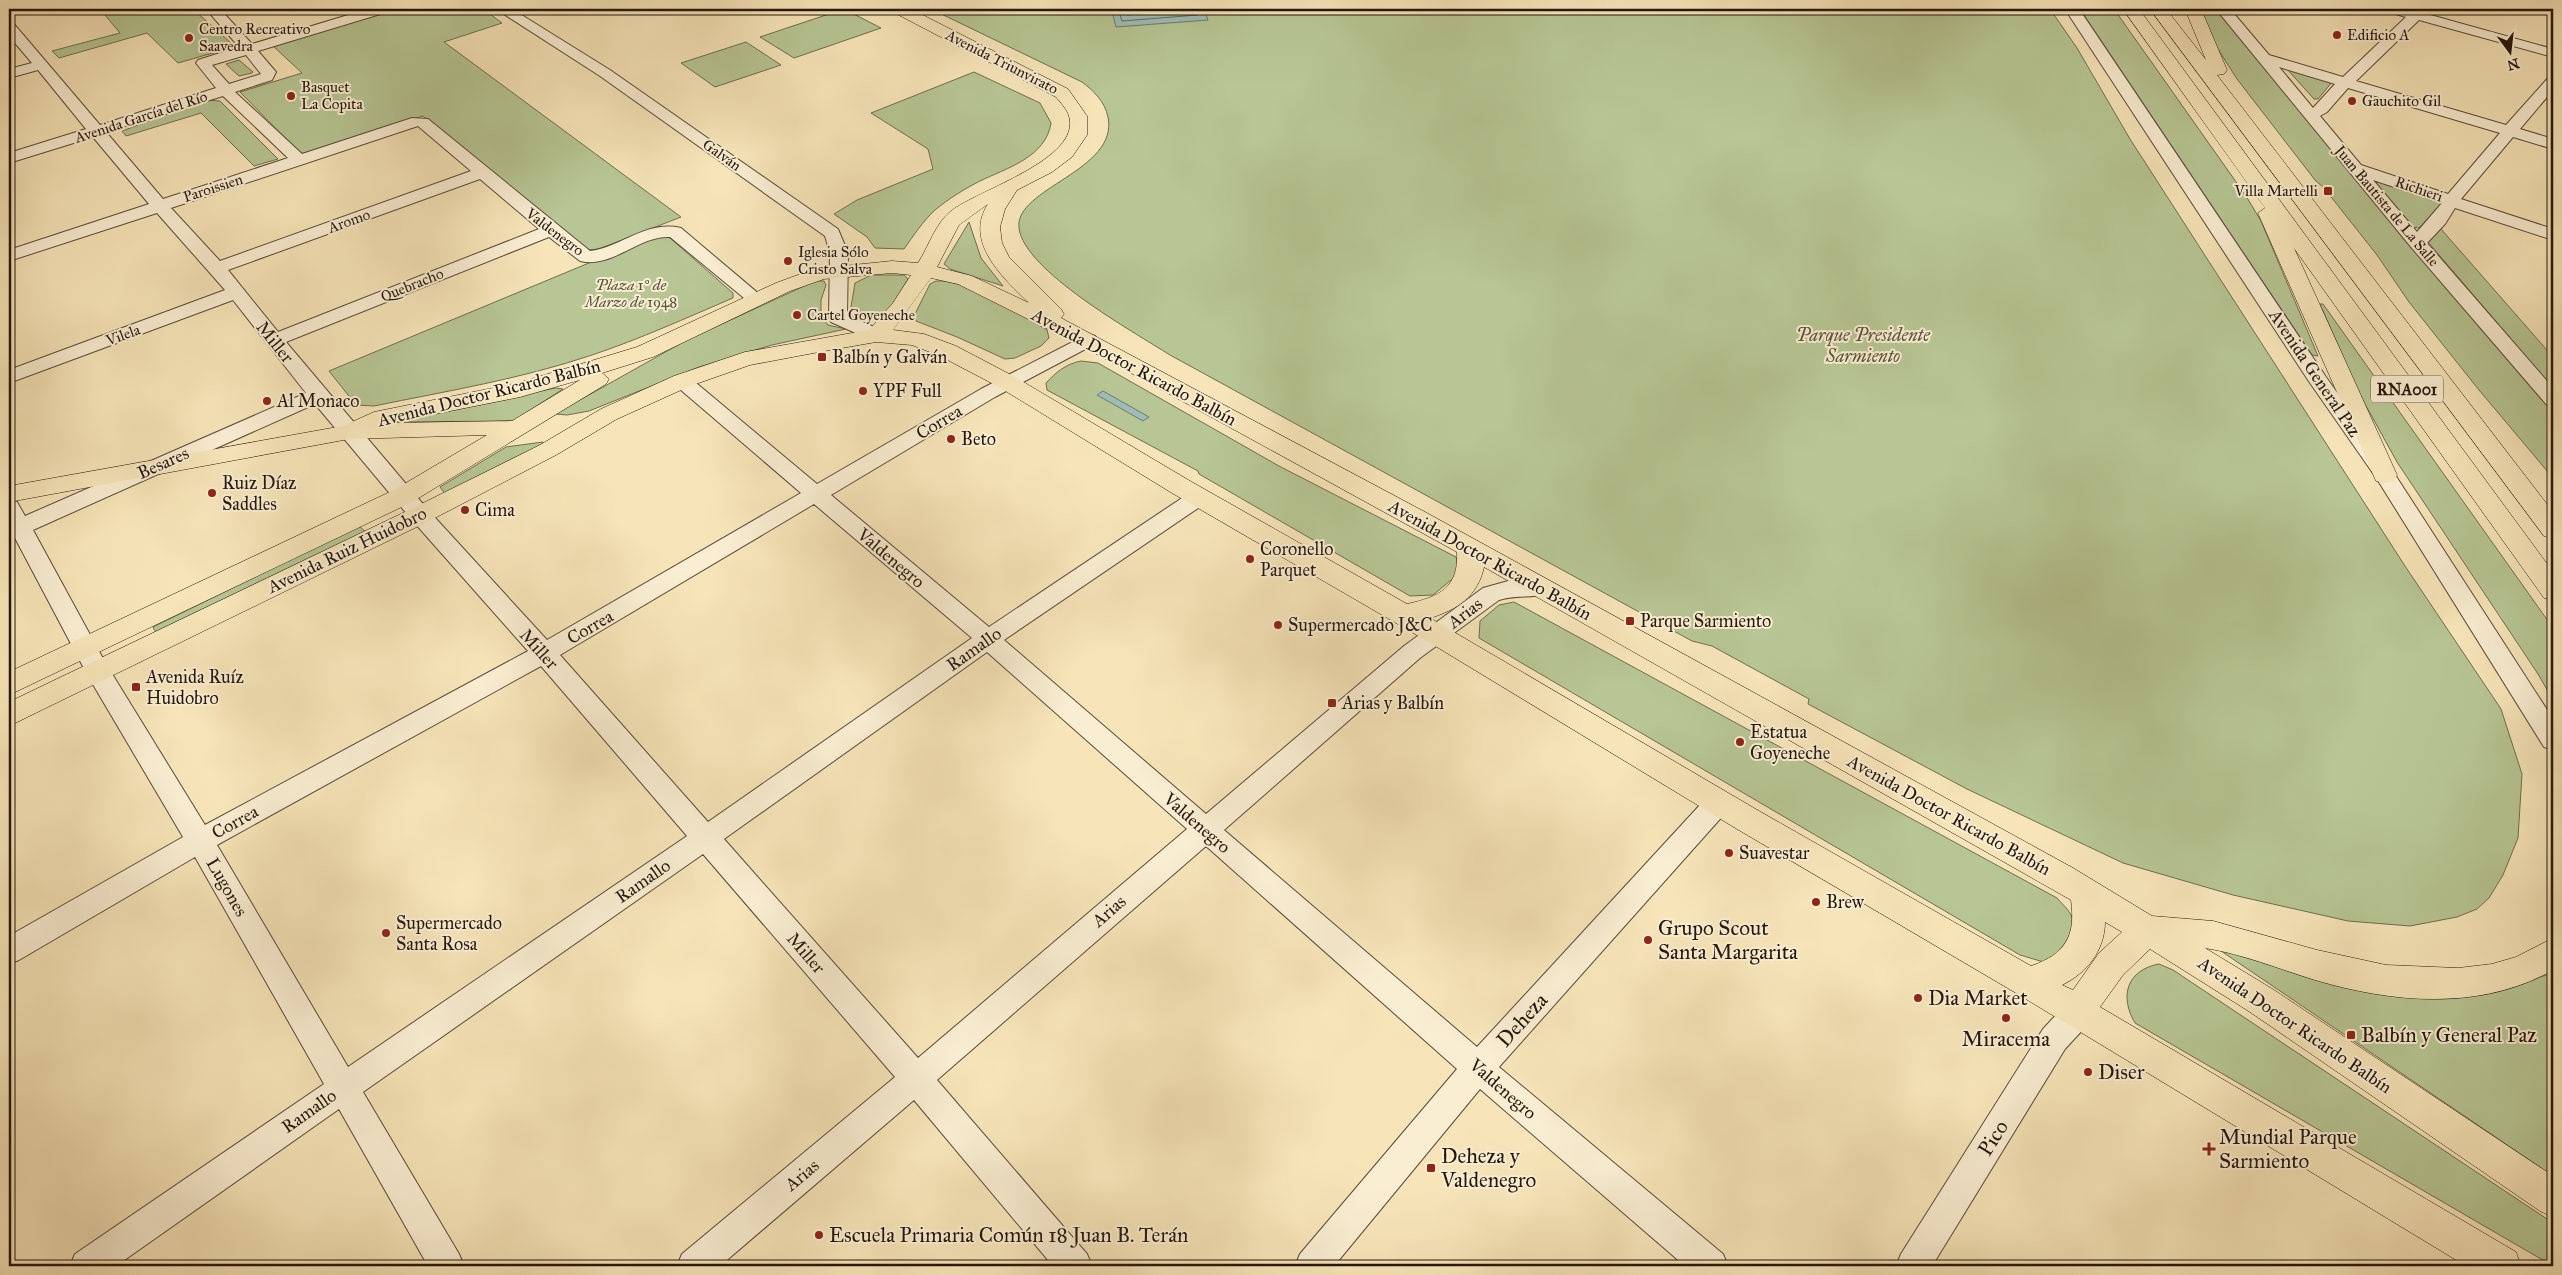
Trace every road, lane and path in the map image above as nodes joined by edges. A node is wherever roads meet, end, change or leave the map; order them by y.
1 (213, 9) edge
2 (382, 9) edge
3 (503, 9) edge
4 (898, 9) edge
5 (2072, 9) edge
6 (2131, 9) edge
7 (2158, 9) edge
8 (2193, 9) edge
9 (2223, 9) edge
10 (2394, 9) edge
11 (2416, 15) junction
12 (9, 27) edge
13 (250, 47) junction
14 (2553, 53) edge
15 (2264, 58) junction
16 (40, 65) junction
17 (9, 74) edge
18 (2553, 81) edge
19 (2346, 82) junction
20 (226, 90) junction
21 (2311, 115) junction
22 (2240, 116) junction
23 (417, 121) joint
24 (97, 131) junction
25 (2510, 132) junction
26 (2553, 144) edge
27 (9, 158) edge
28 (298, 160) junction
29 (2357, 169) junction
30 (481, 173) junction
31 (2262, 187) junction
32 (1008, 189) junction
33 (2452, 201) junction
34 (160, 206) junction
35 (551, 230) junction
36 (2553, 235) edge
37 (2418, 243) junction
38 (9, 256) edge
39 (217, 268) junction
40 (840, 270) junction
41 (924, 270) junction
42 (237, 292) junction
43 (756, 299) junction
44 (1078, 334) junction
45 (876, 335) junction
46 (274, 340) junction
47 (645, 352) junction
48 (2434, 373) junction
49 (9, 378) edge
50 (682, 381) junction
51 (1007, 382) junction
52 (318, 395) junction
53 (2553, 400) edge
54 (609, 414) junction
55 (516, 428) junction
56 (349, 432) junction
57 (156, 466) junction
58 (2385, 475) junction
59 (9, 494) edge
60 (815, 495) junction
61 (1199, 497) junction
62 (2553, 498) edge
63 (411, 506) junction
64 (12, 522) edge
65 (2553, 530) edge
66 (1470, 549) junction
67 (1539, 588) junction
68 (2553, 591) edge
69 (1403, 615) junction
70 (1437, 634) junction
71 (988, 639) junction
72 (544, 653) junction
73 (91, 658) junction
74 (9, 684) edge
75 (9, 715) edge
76 (2553, 740) edge
77 (1719, 802) junction
78 (1204, 829) junction
79 (705, 838) junction
80 (200, 841) junction
81 (2086, 893) junction
82 (2149, 932) junction
83 (9, 951) edge
84 (2553, 953) edge
85 (2028, 982) junction
86 (2078, 1013) junction
87 (1478, 1068) junction
88 (916, 1079) junction
89 (342, 1088) junction
90 (2553, 1198) edge
91 (86, 1266) edge
92 (447, 1266) edge
93 (694, 1266) edge
94 (1075, 1266) edge
95 (1312, 1266) edge
96 (1711, 1266) edge
97 (1913, 1266) edge
98 (2502, 1266) edge

1 - 13 street
2 - 13 street
3 - 40 street, Galván
4 - 32 main road, Avenida Triunvirato
5 - 58 street, Avenida General Paz
6 - 31 main road, RNA001
7 - 22 main road, RNA001
8 - 22 main road
9 - 15 street, Juan Bautista de La Salle
10 - 11 street
11 - 14 street
11 - 19 street
12 - 16 street, Miller
13 - 20 street, Avenida García del Río
13 - 20 street
15 - 19 street
15 - 21 street, Juan Bautista de La Salle
16 - 17 street
16 - 24 street, Miller
18 - 25 street
19 - 21 street
19 - 25 street
20 - 24 street, Avenida García del Río
20 - 28 street
21 - 29 street, Juan Bautista de La Salle
22 - 48 main road, RNA001
23 - 28 street, Paroissien
23 - 30 street, Valdenegro
24 - 27 street, Avenida García del Río
24 - 34 street, Miller
25 - 26 street
25 - 33 street
28 - 34 street, Paroissien
29 - 33 street, Richieri
29 - 37 street, Juan Bautista de La Salle
30 - 35 street, Valdenegro
30 - 39 street, Aromo
31 - 58 main road
31 - 68 main road, RNA001
32 - 41 main road, Avenida Triunvirato
32 - 44 main road, Avenida Triunvirato
33 - 36 street, Richieri
33 - 37 street
34 - 38 street, Paroissien
34 - 39 street, Miller
35 - 43 street, Valdenegro
35 - 46 street, Quebracho
37 - 53 street, Juan Bautista de La Salle
39 - 42 street, Miller
40 - 41 main road, Avenida Doctor Ricardo Balbín
40 - 43 main road, Avenida Doctor Ricardo Balbín
40 - 45 street, Galván
41 - 44 main road, Avenida Doctor Ricardo Balbín
41 - 45 main road, Avenida Triunvirato
42 - 46 street, Miller
42 - 49 street, Vilela
43 - 47 main road, Avenida Doctor Ricardo Balbín
44 - 51 street, Correa
44 - 66 main road, Avenida Doctor Ricardo Balbín
45 - 50 main road
45 - 51 main road
46 - 52 street, Miller
47 - 55 main road, Avenida Ruiz Huidobro
47 - 56 main road, Avenida Doctor Ricardo Balbín
48 - 62 main road
48 - 65 main road, RNA001
50 - 54 main road, Avenida Ruiz Huidobro
50 - 60 street, Valdenegro
51 - 60 street, Correa
51 - 61 main road
52 - 56 street, Miller
52 - 57 street, Besares
54 - 55 main road, Avenida Doctor Ricardo Balbín
54 - 63 main road, Avenida Ruiz Huidobro
55 - 56 main road, Avenida Doctor Ricardo Balbín
55 - 63 main road, Avenida Ruiz Huidobro
56 - 57 main road, Avenida Doctor Ricardo Balbín
56 - 63 street, Miller
57 - 59 main road, Avenida Doctor Ricardo Balbín
57 - 64 street, Besares
58 - 76 street, Avenida General Paz
60 - 71 street, Valdenegro
60 - 72 street, Correa
61 - 69 main road
61 - 71 street, Ramallo
63 - 72 street, Miller
63 - 73 main road, Avenida Ruiz Huidobro
64 - 73 street, Lugones
66 - 67 main road, Avenida Doctor Ricardo Balbín
66 - 69 main road
67 - 70 street, Arias
67 - 81 main road, Avenida Doctor Ricardo Balbín
69 - 70 main road
70 - 77 main road
70 - 78 street, Arias
71 - 78 street, Valdenegro
71 - 79 street, Ramallo
72 - 79 street, Miller
72 - 80 street, Correa
73 - 74 main road, Avenida Ruiz Huidobro
73 - 75 main road, Avenida Ruiz Huidobro
73 - 80 street, Lugones
77 - 85 main road
77 - 87 street, Deheza
78 - 87 street, Valdenegro
78 - 88 street, Arias
79 - 88 street, Miller
79 - 89 street, Ramallo
80 - 83 street, Correa
80 - 89 street, Lugones
81 - 82 main road, Avenida Doctor Ricardo Balbín
81 - 85 main road
82 - 84 main road
82 - 86 main road
82 - 90 main road, Avenida Doctor Ricardo Balbín
85 - 86 main road
86 - 97 street, Pico
86 - 98 main road
87 - 95 street, Deheza
87 - 96 street, Valdenegro
88 - 93 street, Arias
88 - 94 street, Miller
89 - 91 street, Ramallo
89 - 92 street, Lugones

